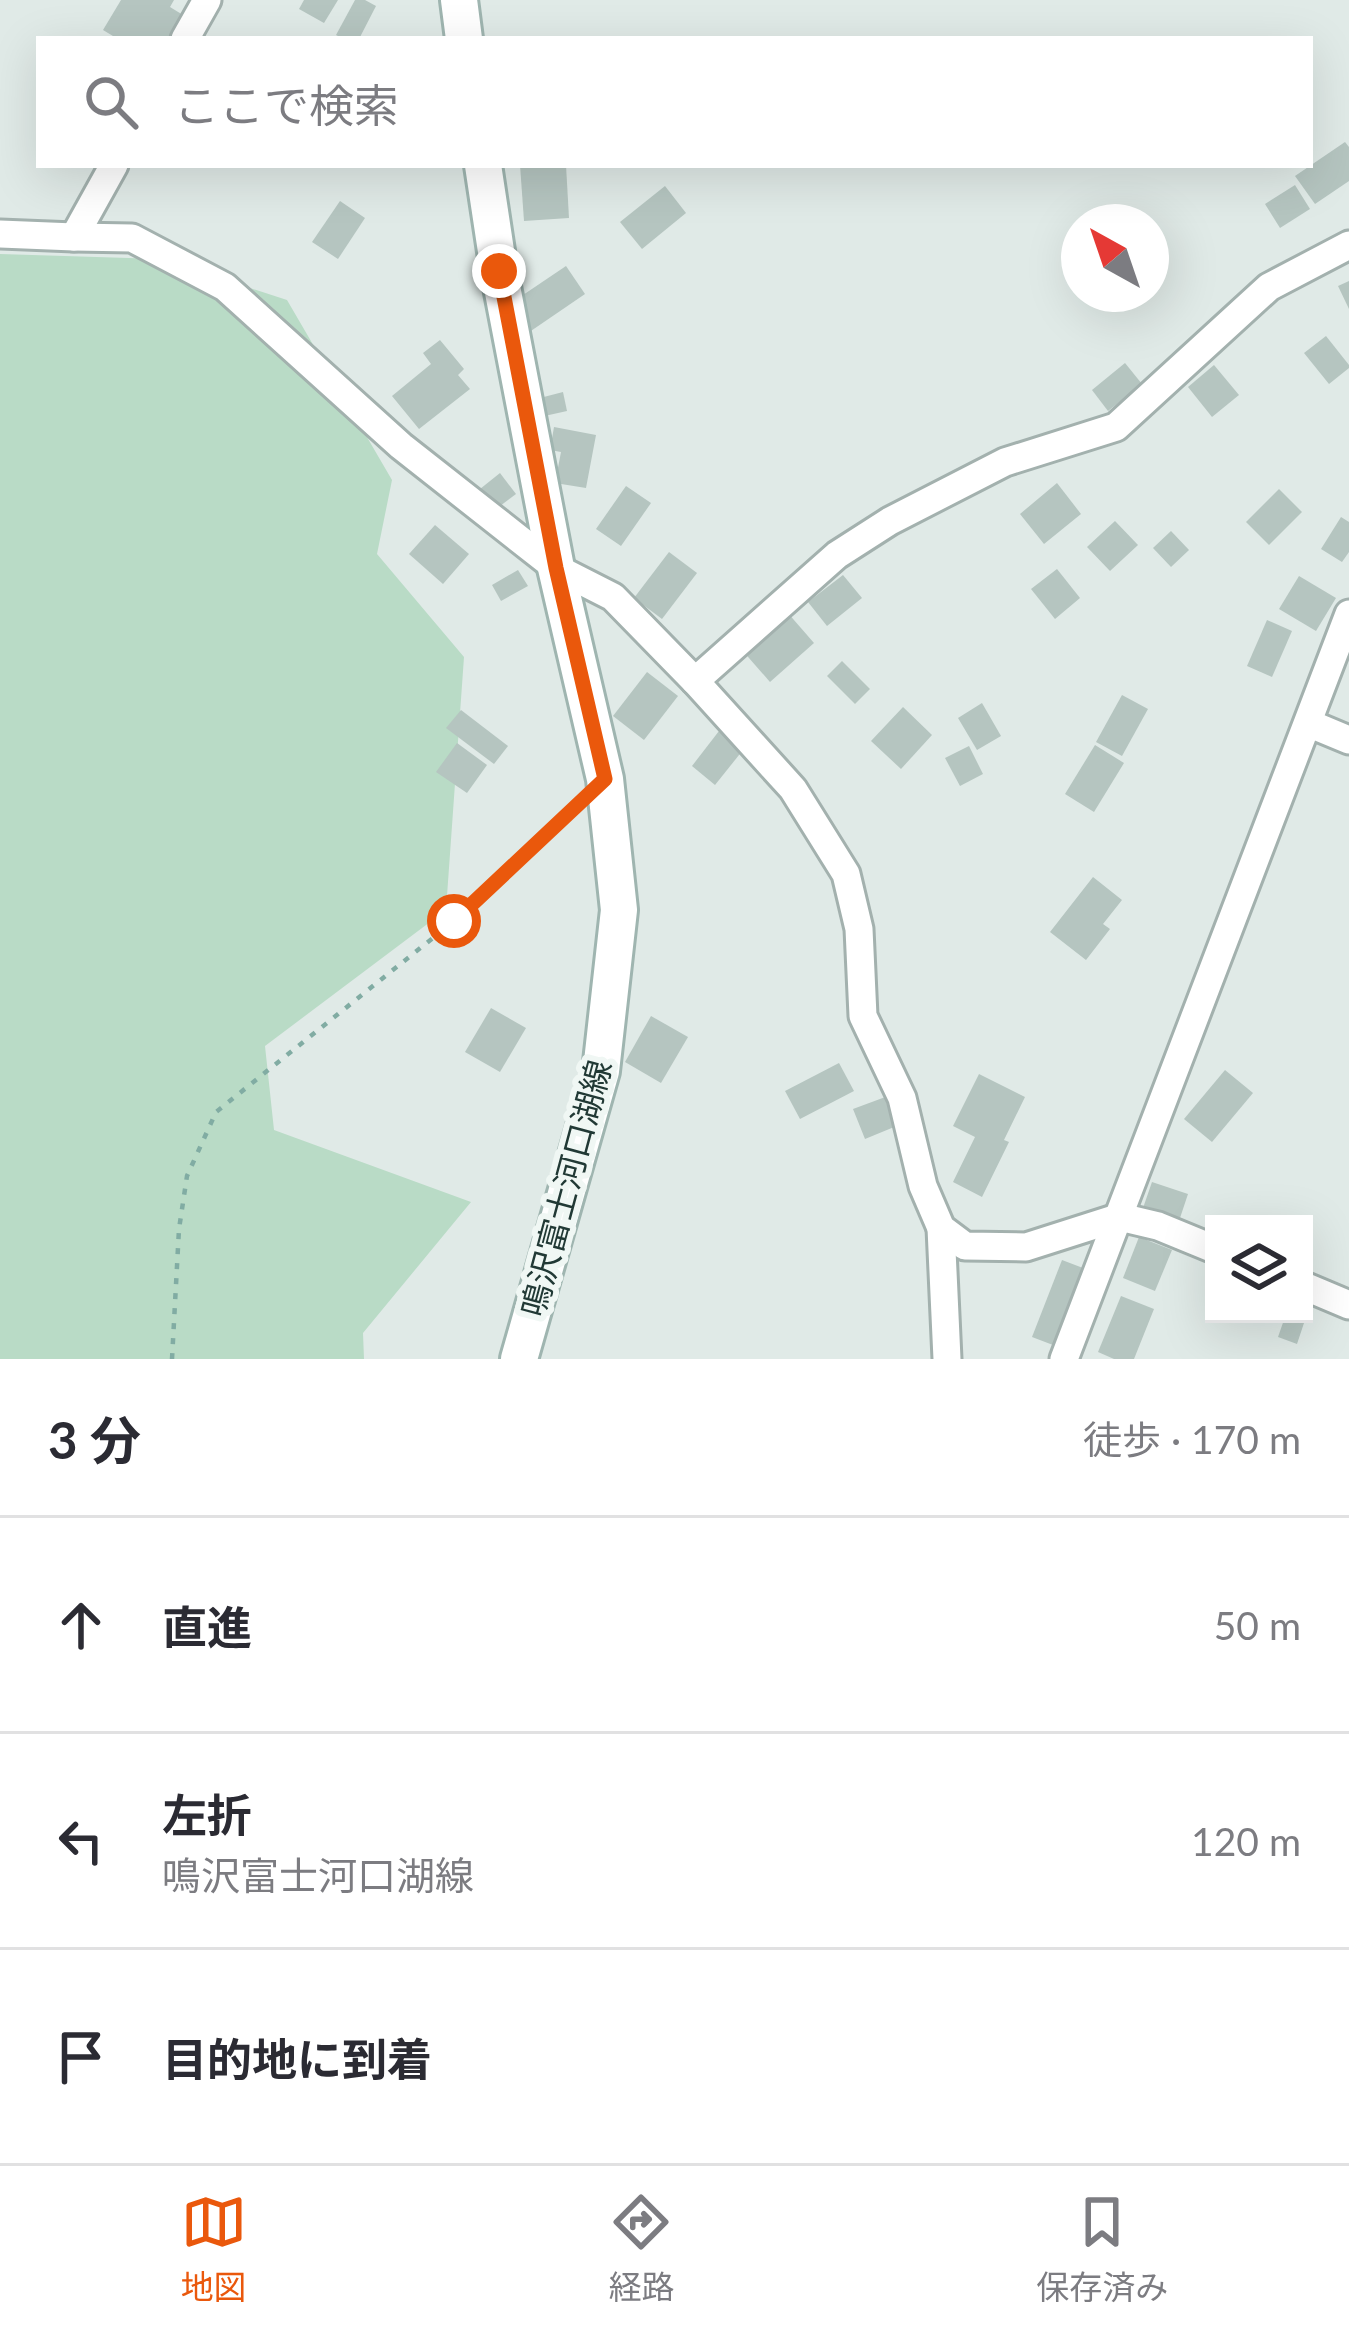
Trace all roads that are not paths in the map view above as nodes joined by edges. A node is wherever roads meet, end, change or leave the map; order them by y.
1 (207, 0) edge
2 (459, 0) edge
3 (187, 36) edge
4 (464, 36) edge
5 (112, 168) edge
6 (483, 168) edge
7 (0, 234) edge
8 (74, 236) junction
9 (1349, 245) edge
10 (556, 568) junction
11 (1349, 614) edge
12 (695, 681) junction
13 (1308, 723) junction
14 (1349, 740) edge
15 (1120, 1217) junction
16 (941, 1228) junction
17 (1205, 1245) edge
18 (1313, 1290) edge
19 (1349, 1305) edge
20 (519, 1359) edge
21 (947, 1359) edge
22 (1064, 1359) edge

1 - 3 street
2 - 4 main road
5 - 8 street
6 - 10 main road, 鳴沢富士河口湖線
7 - 8 street
8 - 10 street
9 - 12 street
10 - 12 street
10 - 20 main road, 鳴沢富士河口湖線
11 - 13 street
12 - 16 street
13 - 14 street
13 - 15 street
15 - 16 street
15 - 17 street
15 - 22 street
16 - 21 street
18 - 19 street

